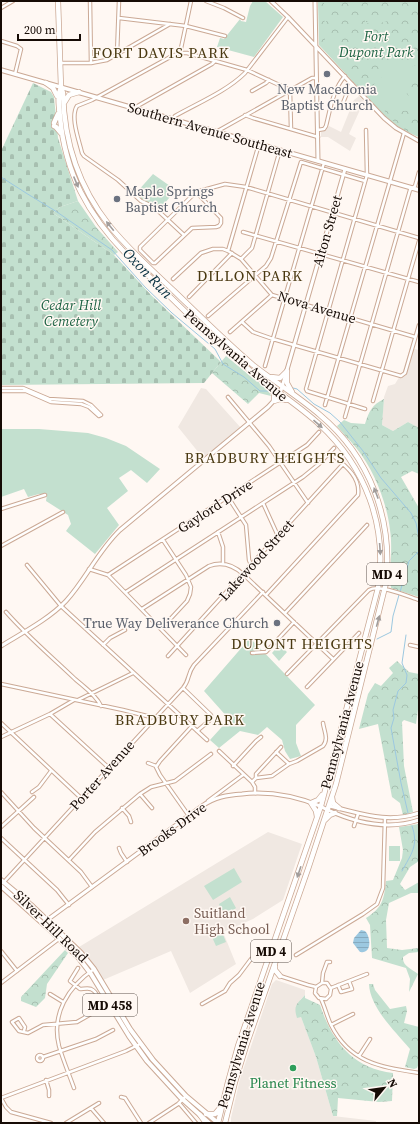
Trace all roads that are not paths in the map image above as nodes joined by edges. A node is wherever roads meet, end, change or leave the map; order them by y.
1 (13, 1) edge
2 (58, 1) edge
3 (90, 1) edge
4 (119, 1) edge
5 (191, 1) edge
6 (206, 1) edge
7 (270, 1) edge
8 (315, 1) edge
9 (1, 8) edge
10 (288, 16) junction
11 (119, 18) junction
12 (243, 18) dead end
13 (170, 24) junction
14 (186, 26) junction
15 (225, 36) dead end
16 (1, 41) edge
17 (315, 46) junction
18 (180, 53) junction
19 (117, 54) junction
20 (215, 61) junction
21 (91, 63) junction
22 (60, 64) junction
23 (1, 70) edge
24 (247, 70) junction
25 (15, 74) junction
26 (345, 76) junction
27 (316, 78) junction
28 (269, 80) junction
29 (46, 83) junction
30 (352, 84) junction
31 (61, 87) junction
32 (290, 90) junction
33 (252, 91) dead end
34 (79, 92) junction
35 (97, 97) junction
36 (59, 99) junction
37 (343, 103) dead end
38 (61, 108) junction
39 (134, 108) junction
40 (245, 115) junction
41 (173, 119) junction
42 (291, 129) junction
43 (318, 130) junction
44 (366, 130) dead end
45 (216, 132) junction
46 (404, 133) junction
47 (62, 136) junction
48 (318, 137) junction
49 (419, 140) edge
50 (260, 144) junction
51 (280, 150) junction
52 (68, 151) junction
53 (318, 161) junction
54 (324, 163) junction
55 (322, 168) junction
56 (345, 169) junction
57 (419, 172) edge
58 (344, 174) junction
59 (367, 175) junction
60 (365, 181) junction
61 (390, 182) junction
62 (246, 187) junction
63 (412, 188) junction
64 (419, 190) edge
65 (196, 192) junction
66 (267, 194) junction
67 (289, 200) junction
68 (311, 207) junction
69 (332, 213) junction
70 (168, 219) junction
71 (354, 219) junction
72 (377, 226) junction
73 (243, 232) dead end
74 (398, 232) junction
75 (184, 235) junction
76 (255, 235) junction
77 (419, 240) edge
78 (277, 241) junction
79 (300, 248) junction
80 (228, 250) junction
81 (232, 253) junction
82 (320, 254) junction
83 (241, 259) junction
84 (343, 260) junction
85 (365, 267) junction
86 (387, 273) junction
87 (255, 275) junction
88 (173, 279) dead end
89 (408, 279) junction
90 (419, 282) edge
91 (272, 295) junction
92 (189, 297) dead end
93 (285, 298) junction
94 (306, 305) junction
95 (328, 311) junction
96 (208, 316) dead end
97 (350, 318) junction
98 (242, 322) junction
99 (372, 324) junction
100 (419, 325) edge
101 (393, 331) junction
102 (230, 332) dead end
103 (417, 337) edge
104 (273, 339) junction
105 (294, 345) junction
106 (316, 351) junction
107 (339, 357) junction
108 (360, 364) junction
109 (265, 366) dead end
110 (382, 370) junction
111 (287, 371) junction
112 (265, 373) junction
113 (282, 386) junction
114 (270, 387) junction
115 (1, 389) edge
116 (280, 394) junction
117 (228, 397) dead end
118 (327, 397) junction
119 (288, 400) junction
120 (274, 401) junction
121 (373, 401) dead end
122 (349, 404) junction
123 (325, 405) dead end
124 (308, 406) junction
125 (365, 409) dead end
126 (100, 416) dead end
127 (345, 417) dead end
128 (250, 422) junction
129 (318, 432) dead end
130 (334, 448) dead end
131 (330, 453) junction
132 (281, 463) junction
133 (344, 464) junction
134 (295, 482) junction
135 (45, 495) dead end
136 (228, 497) junction
137 (263, 503) junction
138 (308, 503) junction
139 (1, 509) edge
140 (63, 512) dead end
141 (241, 516) junction
142 (367, 525) dead end
143 (218, 532) junction
144 (278, 536) junction
145 (162, 540) junction
146 (1, 546) edge
147 (175, 560) junction
148 (223, 564) junction
149 (27, 565) dead end
150 (251, 565) junction
151 (89, 569) junction
152 (243, 574) junction
153 (108, 576) junction
154 (189, 579) junction
155 (378, 588) junction
156 (385, 590) junction
157 (126, 592) junction
158 (264, 594) junction
159 (419, 600) edge
160 (61, 606) junction
161 (142, 609) junction
162 (6, 612) dead end
163 (285, 613) junction
164 (294, 622) junction
165 (161, 629) junction
166 (125, 630) dead end
167 (24, 632) junction
168 (359, 633) dead end
169 (317, 644) junction
170 (103, 645) junction
171 (410, 645) dead end
172 (1, 646) edge
173 (178, 646) junction
174 (419, 647) edge
175 (252, 653) dead end
176 (186, 655) dead end
177 (168, 656) dead end
178 (333, 659) junction
179 (134, 673) junction
180 (287, 674) dead end
181 (1, 684) edge
182 (307, 687) dead end
183 (183, 688) junction
184 (91, 693) junction
185 (76, 700) junction
186 (168, 704) junction
187 (101, 706) junction
188 (50, 714) junction
189 (155, 718) junction
190 (1, 723) edge
191 (323, 723) dead end
192 (192, 726) junction
193 (197, 731) junction
194 (10, 733) junction
195 (1, 737) edge
196 (261, 737) dead end
197 (207, 740) dead end
198 (281, 747) dead end
199 (219, 751) dead end
200 (276, 752) junction
201 (211, 754) dead end
202 (148, 763) dead end
203 (289, 764) junction
204 (156, 766) junction
205 (233, 766) junction
206 (109, 768) junction
207 (51, 771) junction
208 (243, 775) junction
209 (256, 778) junction
210 (252, 782) junction
211 (166, 784) junction
212 (223, 790) junction
213 (325, 790) junction
214 (1, 792) edge
215 (32, 792) dead end
216 (255, 793) junction
217 (140, 794) junction
218 (332, 794) junction
219 (226, 796) junction
220 (34, 797) dead end
221 (81, 798) junction
222 (311, 803) junction
223 (202, 806) junction
224 (321, 806) junction
225 (122, 808) junction
226 (152, 808) dead end
227 (328, 808) junction
228 (339, 808) junction
229 (19, 811) junction
230 (335, 813) junction
231 (419, 813) edge
232 (358, 814) junction
233 (189, 817) junction
234 (385, 818) junction
235 (317, 820) junction
236 (356, 820) junction
237 (419, 820) edge
238 (324, 821) junction
239 (131, 822) dead end
240 (385, 825) junction
241 (354, 826) dead end
242 (1, 828) edge
243 (1, 838) edge
244 (45, 838) junction
245 (119, 848) dead end
246 (25, 859) junction
247 (69, 860) junction
248 (127, 862) junction
249 (2, 883) edge
250 (93, 887) junction
251 (69, 904) junction
252 (47, 920) junction
253 (43, 923) junction
254 (61, 937) junction
255 (1, 951) edge
256 (261, 952) dead end
257 (296, 955) dead end
258 (276, 961) junction
259 (330, 962) dead end
260 (78, 968) dead end
261 (17, 971) junction
262 (92, 971) junction
263 (367, 974) dead end
264 (280, 976) junction
265 (349, 981) junction
266 (268, 982) junction
267 (1, 983) edge
268 (322, 983) junction
269 (75, 984) junction
270 (338, 985) junction
271 (316, 988) junction
272 (331, 988) junction
273 (50, 994) dead end
274 (321, 999) junction
275 (326, 999) junction
276 (63, 1002) junction
277 (202, 1004) dead end
278 (325, 1008) junction
279 (353, 1014) dead end
280 (57, 1023) junction
281 (331, 1025) junction
282 (113, 1030) dead end
283 (24, 1031) junction
284 (370, 1039) dead end
285 (138, 1045) junction
286 (61, 1051) junction
287 (359, 1056) junction
288 (43, 1057) dead end
289 (69, 1072) junction
290 (419, 1073) edge
291 (46, 1080) junction
292 (74, 1088) dead end
293 (49, 1096) dead end
294 (121, 1097) dead end
295 (1, 1098) edge
296 (183, 1100) junction
297 (223, 1100) junction
298 (231, 1100) junction
299 (100, 1103) dead end
300 (91, 1108) junction
301 (206, 1114) junction
302 (200, 1115) joint
303 (51, 1123) edge
304 (66, 1123) edge
305 (104, 1123) edge
306 (142, 1123) edge
307 (149, 1123) edge
308 (196, 1123) edge
309 (208, 1123) edge
310 (218, 1123) edge
311 (225, 1123) edge
312 (229, 1123) edge

1 - 9 street
2 - 22 highway
3 - 21 street
4 - 11 street
5 - 14 street
6 - 12 street
7 - 10 street
8 - 17 street
10 - 17 street
10 - 24 street
11 - 13 street
11 - 19 street
13 - 14 street
13 - 19 street
14 - 15 street
14 - 18 street
16 - 25 street
17 - 26 street
17 - 27 street
18 - 20 street
18 - 35 street
19 - 21 street
20 - 24 street
20 - 39 street
21 - 22 street
22 - 31 highway
23 - 25 main road, Southern Avenue Southeast
24 - 28 street
24 - 41 street
25 - 29 main road, Southern Avenue Southeast
26 - 30 street
26 - 43 street
27 - 32 street
27 - 43 street
28 - 32 street
28 - 33 street
29 - 31 main road, Southern Avenue Southeast
29 - 36 highway
30 - 37 street
30 - 46 street
31 - 34 main road, Southern Avenue Southeast
31 - 36 highway, Pennsylvania Avenue / MD 4
31 - 38 highway, Pennsylvania Avenue / MD 4
32 - 40 street
32 - 42 street
34 - 35 main road, Southern Avenue Southeast
34 - 38 highway
35 - 39 main road, Southern Avenue Southeast
35 - 70 street
36 - 38 highway, Pennsylvania Avenue / MD 4
38 - 47 highway, Pennsylvania Avenue / MD 4
38 - 47 highway
38 - 52 highway, Pennsylvania Avenue / MD 4
39 - 41 main road, Southern Avenue Southeast
40 - 42 street
40 - 45 street
41 - 45 main road, Southern Avenue Southeast
42 - 48 street
43 - 48 street
44 - 59 street
45 - 50 main road, Southern Avenue Southeast
46 - 49 street
46 - 61 street
47 - 52 highway, Pennsylvania Avenue / MD 4
48 - 53 street
50 - 51 main road, Southern Avenue Southeast
50 - 62 street
51 - 53 main road, Southern Avenue Southeast
51 - 66 street
112 -> 52 highway, Pennsylvania Avenue / MD 4
52 -> 114 highway, Pennsylvania Avenue / MD 4
53 - 54 main road, Southern Avenue Southeast
54 - 55 street
54 - 56 main road, Southern Avenue Southeast
55 - 58 street
55 - 67 street
55 - 68 street
56 - 58 street, Alton Street
56 - 59 main road, Southern Avenue Southeast
57 - 63 street
58 - 60 street
58 - 69 street, Alton Street
59 - 60 street
59 - 61 main road, Southern Avenue Southeast
60 - 71 street
61 - 63 main road, Southern Avenue Southeast
61 - 72 street
62 - 65 street
62 - 66 street
62 - 80 street
63 - 64 main road, Southern Avenue Southeast
63 - 74 street
65 - 70 street
65 - 75 street
66 - 67 street
66 - 76 street
67 - 68 street
67 - 78 street
68 - 69 street
68 - 79 street
69 - 71 street
69 - 82 street, Alton Street
70 - 75 street
70 - 75 street
71 - 72 street
71 - 84 street
72 - 74 street
72 - 85 street
73 - 76 street
74 - 77 street
74 - 86 street
76 - 78 street
76 - 83 street
77 - 89 street
78 - 79 street
78 - 87 street
79 - 82 street
79 - 93 street
80 - 81 street, Nova Avenue
80 - 88 street
81 - 83 street, Nova Avenue
81 - 92 street
82 - 84 street
82 - 94 street, Alton Street
83 - 87 street, Nova Avenue
84 - 85 street
84 - 95 street
85 - 86 street
85 - 97 street
86 - 89 street
86 - 99 street
87 - 91 street, Nova Avenue
87 - 96 street
89 - 90 street
89 - 101 street
91 - 93 street, Nova Avenue
91 - 98 street
93 - 94 street, Nova Avenue
93 - 104 street
94 - 95 street, Nova Avenue
94 - 105 street, Alton Street
95 - 97 street, Nova Avenue
95 - 106 street
97 - 99 street, Nova Avenue
97 - 107 street
98 - 102 street
98 - 104 street
99 - 101 street, Nova Avenue
99 - 108 street
100 - 103 street
101 - 103 street, Nova Avenue
101 - 110 street
103 - 110 street
104 - 105 street
104 - 109 street
105 - 106 street
105 - 111 street, Alton Street
106 - 107 street
106 - 118 street
107 - 108 street
107 - 118 street
108 - 110 street
108 - 122 street
110 - 121 street
111 - 112 highway
111 - 113 street, Alton Street
111 - 124 highway
112 - 113 highway, Pennsylvania Avenue / MD 4
113 - 116 street, Alton Street
113 - 124 highway, Pennsylvania Avenue / MD 4
114 - 116 highway, Pennsylvania Avenue / MD 4
114 - 120 highway
115 - 126 street
116 - 119 highway, Pennsylvania Avenue / MD 4
116 - 120 street
117 - 128 street
118 - 122 street
118 - 123 street
119 - 120 highway
119 -> 155 highway, Pennsylvania Avenue / MD 4
120 - 128 street
122 - 125 street
122 - 127 street
156 -> 124 highway, Pennsylvania Avenue / MD 4
128 - 132 street
128 - 151 street
129 - 132 street, Gaylord Drive
130 - 131 street
131 - 133 street
131 - 134 street
132 - 134 street
132 - 136 street, Gaylord Drive
133 - 138 street, Lakewood Street
133 - 158 street, Porter Avenue
134 - 137 street
134 - 138 street
135 - 139 street
136 - 141 street
136 - 145 street, Gaylord Drive
137 - 141 street
137 - 144 street
138 - 144 street, Lakewood Street
140 - 146 street
141 - 143 street
141 - 150 street
142 - 163 street
143 - 147 street
143 - 148 street
144 - 150 street, Lakewood Street
145 - 147 street
145 - 153 street, Gaylord Drive
147 - 154 street
147 - 157 street
148 - 152 street
148 - 154 street
149 - 160 street
150 - 152 street, Lakewood Street
151 - 153 street
151 - 160 street
152 - 158 street
152 - 173 street, Lakewood Street
153 - 157 street
154 - 161 street
154 - 165 street
155 - 156 street
155 - 169 street
155 - 213 highway, Pennsylvania Avenue / MD 4
156 - 159 street
218 -> 156 highway, Pennsylvania Avenue / MD 4
157 - 161 street
158 - 163 street
158 - 183 street, Porter Avenue
160 - 167 street
160 - 170 street
161 - 165 street
162 - 167 street
163 - 164 street
164 - 169 street
164 - 175 street
165 - 173 street
166 - 170 street
167 - 172 street
167 - 184 street
168 - 178 street
169 - 178 street
169 - 180 street
170 - 179 street
171 - 174 street
173 - 176 street
173 - 177 street, Lakewood Street
178 - 182 street
179 - 184 street
179 - 186 street
181 - 185 street
183 - 186 street, Porter Avenue
183 - 193 street
184 - 185 street
184 - 187 street
185 - 187 street
185 - 188 street
186 - 189 street, Porter Avenue
186 - 192 street
187 - 189 street
188 - 194 street
188 - 206 street
189 - 206 street, Porter Avenue
190 - 194 street
191 - 203 street
192 - 193 street
192 - 204 street
193 - 197 street
194 - 195 street
194 - 207 street
196 - 205 street
198 - 200 street
199 - 205 street
200 - 203 street
200 - 209 street
201 - 211 street
202 - 204 street
203 - 209 street
204 - 211 street
205 - 208 street
206 - 221 street, Porter Avenue
207 - 215 street
207 - 221 street
208 - 210 street
208 - 212 street
209 - 210 street
210 - 216 street
211 - 217 street
211 - 233 street
212 - 219 street
212 - 223 street
213 - 222 highway
213 - 224 highway, Pennsylvania Avenue / MD 4
214 - 229 street
216 - 219 street, Brooks Drive
216 - 222 street, Brooks Drive
217 - 225 street
217 - 226 street
218 - 227 highway, Pennsylvania Avenue / MD 4
218 - 228 highway
219 - 223 street, Brooks Drive
220 - 229 street
221 - 244 street, Porter Avenue
222 - 224 street, Brooks Drive
222 - 235 highway
223 - 233 street, Brooks Drive
224 - 227 street, Brooks Drive
224 - 235 highway, Pennsylvania Avenue / MD 4
225 - 239 street
225 - 247 street
227 - 228 street, Brooks Drive
227 - 230 street, Brooks Drive
227 - 238 highway, Pennsylvania Avenue / MD 4
228 - 232 street, Brooks Drive
229 - 242 street
229 - 244 street
230 - 236 street, Brooks Drive
230 - 238 highway
231 - 234 street, Brooks Drive
232 - 234 street, Brooks Drive
232 - 236 street
233 - 248 street, Brooks Drive
234 - 240 street
235 -> 297 highway, Pennsylvania Avenue / MD 4
236 - 240 street, Brooks Drive
236 - 241 street
237 - 240 street, Brooks Drive
238 - 258 highway, Pennsylvania Avenue / MD 4
240 - 257 street
243 - 246 street
244 - 246 street, Porter Avenue
244 - 247 street
245 - 248 street
246 - 249 street, Porter Avenue
246 - 251 street
247 - 250 street
248 - 250 street, Brooks Drive
249 - 252 main road, Silver Hill Road / MD 458
249 - 253 main road, Silver Hill Road / MD 458
250 - 251 street, Brooks Drive
251 - 252 street, Brooks Drive
252 - 253 street, Brooks Drive
252 - 254 main road, Silver Hill Road / MD 458
253 - 254 main road, Silver Hill Road / MD 458
254 - 261 street
254 - 262 main road, Silver Hill Road / MD 458
255 - 261 street
256 - 277 street
258 - 264 highway
258 - 266 highway, Pennsylvania Avenue / MD 4
259 - 268 street
260 - 269 street
261 - 267 street
262 - 269 street
262 - 285 main road, Silver Hill Road / MD 458
263 - 265 street
264 - 266 highway
264 - 271 street
265 - 270 street
265 - 270 street
266 - 298 highway, Pennsylvania Avenue / MD 4
268 - 271 street
268 - 272 street
269 - 276 street
269 - 280 street
270 - 272 street
271 - 274 street
272 - 275 street
273 - 276 street
274 - 275 street
274 - 278 street
275 - 278 street
276 - 280 street
278 - 281 street
279 - 281 street
280 - 283 street
280 - 286 street
281 - 287 street
282 - 286 street
283 - 283 street
284 - 287 street
285 - 289 street
285 - 296 main road, Silver Hill Road / MD 458
286 - 288 street
286 - 289 street
287 - 290 street
289 - 291 street
289 - 292 street
291 - 293 street
291 - 295 street
294 - 306 street
295 - 303 street
296 - 301 main road, Silver Hill Road / MD 458
296 - 302 main road, Silver Hill Road / MD 458
296 - 307 street
296 - 308 street
297 - 301 highway
297 - 310 highway, Pennsylvania Avenue / MD 4
298 - 311 highway, Pennsylvania Avenue / MD 4
298 - 312 highway
299 - 300 street
300 - 304 street
300 - 305 street
301 - 310 main road, Silver Hill Road / MD 458
302 - 309 highway

